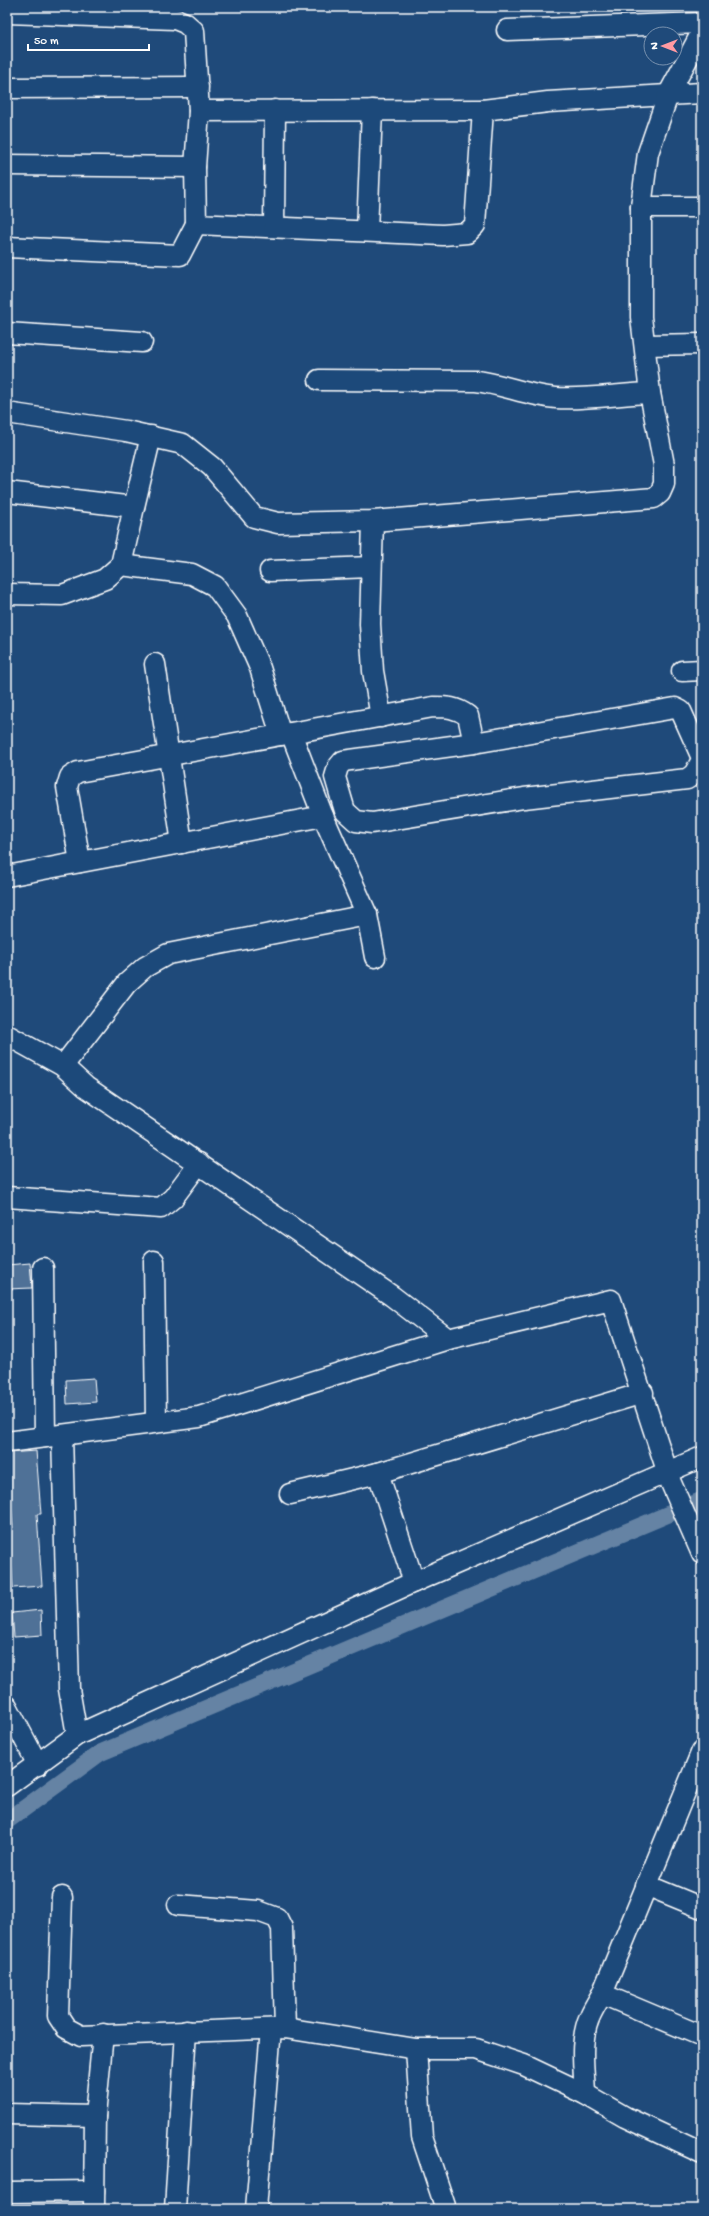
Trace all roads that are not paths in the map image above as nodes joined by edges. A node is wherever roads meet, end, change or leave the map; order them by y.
1 (32, 10) edge
2 (7, 13) edge
3 (702, 22) edge
4 (507, 30) dead end
5 (702, 32) edge
6 (198, 86) junction
7 (7, 88) edge
8 (702, 93) edge
9 (668, 95) junction
10 (275, 110) junction
11 (372, 110) junction
12 (483, 110) junction
13 (199, 111) junction
14 (7, 164) edge
15 (195, 167) junction
16 (702, 206) edge
17 (641, 207) junction
18 (196, 224) junction
19 (274, 227) junction
20 (366, 231) junction
21 (7, 247) edge
22 (7, 333) edge
23 (142, 342) dead end
24 (702, 344) edge
25 (645, 346) junction
26 (319, 380) dead end
27 (650, 392) junction
28 (7, 413) edge
29 (151, 436) junction
30 (7, 492) edge
31 (134, 507) junction
32 (373, 521) junction
33 (121, 565) junction
34 (371, 567) junction
35 (270, 570) dead end
36 (7, 594) edge
37 (155, 664) dead end
38 (702, 670) edge
39 (682, 671) dead end
40 (381, 717) junction
41 (286, 734) junction
42 (474, 743) junction
43 (168, 755) junction
44 (702, 759) edge
45 (323, 816) junction
46 (182, 843) junction
47 (80, 862) junction
48 (7, 876) edge
49 (367, 914) junction
50 (375, 957) dead end
51 (7, 1035) edge
52 (63, 1066) junction
53 (199, 1163) junction
54 (7, 1197) edge
55 (154, 1261) dead end
56 (43, 1268) dead end
57 (448, 1339) junction
58 (643, 1393) junction
59 (156, 1422) junction
60 (53, 1436) junction
61 (7, 1442) edge
62 (702, 1457) edge
63 (378, 1472) junction
64 (670, 1477) junction
65 (290, 1494) dead end
66 (702, 1554) edge
67 (414, 1582) junction
68 (7, 1706) edge
69 (77, 1735) junction
70 (702, 1751) edge
71 (38, 1765) junction
72 (697, 1776) edge
73 (7, 1786) edge
74 (646, 1885) junction
75 (62, 1897) dead end
76 (178, 1905) dead end
77 (702, 1908) edge
78 (602, 1994) junction
79 (278, 2029) junction
80 (186, 2031) junction
81 (103, 2034) junction
82 (702, 2036) edge
83 (416, 2049) junction
84 (585, 2094) junction
85 (7, 2114) edge
86 (95, 2116) junction
87 (702, 2153) edge
88 (7, 2192) edge
89 (94, 2200) edge
90 (175, 2209) edge
91 (256, 2209) edge
92 (446, 2209) edge

1 - 2 street
1 - 6 street
3 - 4 street
5 - 9 street
6 - 7 street
6 - 13 street
8 - 9 street
9 - 12 street
9 - 17 street
10 - 11 street
10 - 13 street
10 - 19 street
11 - 12 street
11 - 20 street
12 - 20 street
13 - 15 street
14 - 15 street
15 - 18 street
16 - 17 street
17 - 25 street
18 - 19 street
18 - 21 street
19 - 20 street
22 - 23 street
24 - 25 street
25 - 27 street
26 - 27 street
27 - 32 street
28 - 29 street
29 - 31 street
29 - 32 street
30 - 31 street
31 - 33 street
32 - 34 street
33 - 36 street
33 - 41 street
34 - 35 street
34 - 40 street
37 - 43 street
38 - 39 street
40 - 41 street
40 - 42 street
41 - 43 street
41 - 45 street
42 - 44 street
42 - 44 street
43 - 46 street
43 - 47 street
45 - 46 street
45 - 49 street
46 - 47 street
47 - 48 street
49 - 50 street
49 - 52 street
51 - 52 street
52 - 53 street
53 - 54 street
53 - 57 street
55 - 59 street
56 - 60 street
57 - 58 street
57 - 59 street
58 - 63 street
58 - 64 street
59 - 60 street
60 - 61 street
60 - 69 street
62 - 64 street
63 - 65 street
63 - 67 street
64 - 66 street
64 - 67 street
67 - 69 street
68 - 71 street
69 - 71 street
70 - 72 street
71 - 73 street
72 - 74 street
74 - 77 street
74 - 78 street
75 - 81 street
76 - 79 street
78 - 82 street
78 - 84 street
79 - 80 street
79 - 83 street
79 - 91 street
80 - 81 street
80 - 90 street
81 - 86 street
83 - 84 street
83 - 92 street
84 - 87 street
85 - 86 street
86 - 89 street
88 - 89 street

